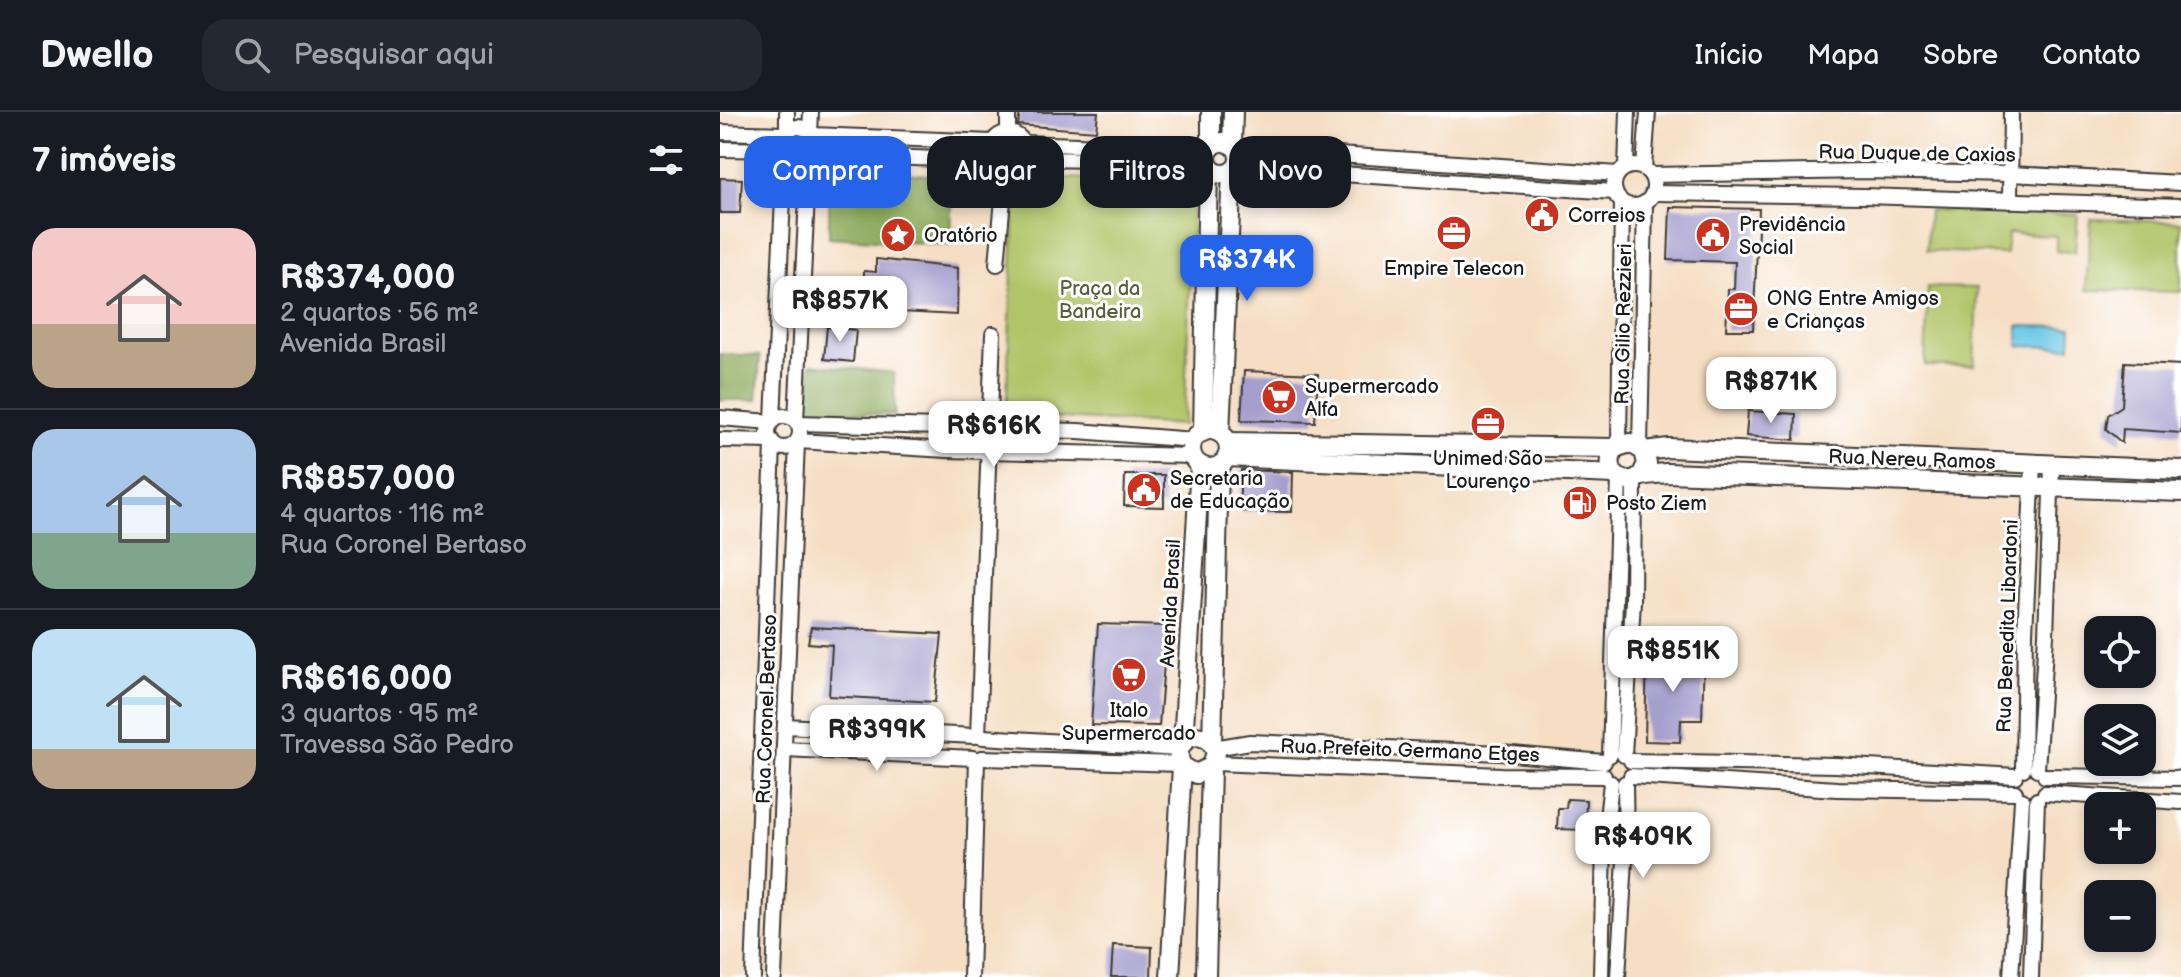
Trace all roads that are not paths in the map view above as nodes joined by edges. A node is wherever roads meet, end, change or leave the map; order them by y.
1 (787, 112) edge
2 (811, 112) edge
3 (1008, 112) edge
4 (1211, 112) edge
5 (1233, 112) edge
6 (1628, 112) edge
7 (1648, 112) edge
8 (2011, 112) edge
9 (720, 132) edge
10 (786, 133) junction
11 (1008, 133) junction
12 (811, 134) junction
13 (785, 136) edge
14 (999, 136) edge
15 (1017, 136) edge
16 (1209, 136) edge
17 (1234, 136) edge
18 (927, 147) edge
19 (720, 149) edge
20 (744, 150) edge
21 (1213, 151) edge
22 (1229, 151) edge
23 (1351, 162) edge
24 (1229, 163) edge
25 (1213, 165) edge
26 (1351, 170) edge
27 (1622, 170) junction
28 (1866, 171) junction
29 (1648, 172) junction
30 (2011, 174) junction
31 (2181, 183) edge
32 (1864, 196) junction
33 (1619, 197) junction
34 (1649, 198) junction
35 (2010, 201) junction
36 (2181, 206) edge
37 (781, 208) edge
38 (807, 208) edge
39 (997, 208) edge
40 (1209, 208) edge
41 (1230, 208) edge
42 (997, 264) dead end
43 (993, 334) dead end
44 (720, 418) edge
45 (772, 421) junction
46 (797, 421) junction
47 (989, 427) junction
48 (1078, 431) junction
49 (720, 440) edge
50 (772, 442) junction
51 (797, 442) junction
52 (1617, 447) junction
53 (1211, 449) junction
54 (1642, 449) junction
55 (989, 450) junction
56 (1075, 453) junction
57 (2033, 464) junction
58 (2052, 465) junction
59 (2181, 470) edge
60 (1627, 477) junction
61 (2031, 485) junction
62 (2051, 486) junction
63 (2181, 492) edge
64 (767, 585) junction
65 (791, 587) junction
66 (2025, 633) junction
67 (2046, 635) junction
68 (785, 726) junction
69 (978, 736) junction
70 (784, 749) junction
71 (1501, 753) junction
72 (1181, 755) junction
73 (1213, 755) junction
74 (977, 759) junction
75 (1836, 765) junction
76 (1617, 769) junction
77 (2030, 773) junction
78 (2084, 774) edge
79 (1501, 775) junction
80 (2156, 776) joint
81 (2181, 778) edge
82 (1837, 789) junction
83 (2156, 792) edge
84 (2030, 796) junction
85 (2084, 798) edge
86 (2156, 801) edge
87 (2181, 802) edge
88 (1626, 843) junction
89 (1604, 844) junction
90 (754, 904) junction
91 (778, 905) junction
92 (753, 977) edge
93 (774, 977) edge
94 (971, 977) edge
95 (1170, 977) edge
96 (1206, 977) edge
97 (1601, 977) edge
98 (1618, 977) edge
99 (2011, 977) edge
100 (2031, 977) edge

1 - 10 street
2 - 12 street
3 - 11 street
4 - 16 main road, Avenida Brasil
5 - 17 main road, Avenida Brasil
6 - 27 street
7 - 29 street
8 - 30 street
9 - 10 street
10 - 12 street
10 - 13 street
11 - 14 street
11 - 15 street
12 - 18 street
19 - 20 street
21 - 22 main road
23 - 27 street
24 - 25 main road
26 - 33 street
27 - 29 street
27 - 33 street
28 - 29 street, Rua Duque de Caxias
28 - 30 street, Rua Duque de Caxias
28 - 32 street
29 - 34 street
30 - 31 street, Rua Duque de Caxias
30 - 35 street
32 - 34 street
32 - 35 street
33 - 34 street
33 - 52 street, Rua Gilio Rezzieri
34 - 54 street, Rua Gilio Rezzieri
35 - 36 street
37 - 45 street
38 - 46 street
39 - 42 street
40 - 53 main road, Avenida Brasil
41 - 53 main road, Avenida Brasil
43 - 47 street
44 - 45 street
45 - 46 street
45 - 50 street
46 - 47 street, Rua Nereu Ramos
46 - 51 street
47 - 48 street, Rua Nereu Ramos
47 - 55 street
48 - 53 street, Rua Nereu Ramos
48 - 56 street
49 - 50 street
50 - 51 street
50 - 64 street, Rua Coronel Bertaso
51 - 55 street, Rua Nereu Ramos
51 - 65 street, Rua Coronel Bertaso
52 - 53 main road, Rua Nereu Ramos
52 - 54 main road
52 - 60 main road
53 - 56 street, Rua Nereu Ramos
53 - 60 main road, Rua Nereu Ramos
53 - 72 main road, Avenida Brasil
53 - 73 main road, Avenida Brasil
54 - 57 main road, Rua Nereu Ramos
54 - 60 main road
55 - 56 street, Rua Nereu Ramos
55 - 69 street
57 - 58 main road, Rua Nereu Ramos
57 - 61 street, Rua Benedita Libardoni
58 - 59 main road, Rua Nereu Ramos
58 - 62 street, Rua Benedita Libardoni
60 - 61 main road, Rua Nereu Ramos
60 - 76 street
61 - 62 main road, Rua Nereu Ramos
61 - 66 street, Rua Benedita Libardoni
62 - 63 main road, Rua Nereu Ramos
62 - 67 street, Rua Benedita Libardoni
64 - 65 street
64 - 90 street, Rua Coronel Bertaso
65 - 68 street, Rua Coronel Bertaso
66 - 67 street
66 - 77 street, Rua Benedita Libardoni
67 - 77 street, Rua Benedita Libardoni
68 - 69 street
68 - 70 street, Rua Coronel Bertaso
69 - 72 street
69 - 74 street
70 - 74 street
70 - 91 street, Rua Coronel Bertaso
71 - 73 street, Rua Prefeito Germano Etges
71 - 76 street, Rua Prefeito Germano Etges
71 - 79 street
72 - 73 main road
72 - 73 main road
72 - 74 street
72 - 95 main road, Avenida Brasil
73 - 79 street, Rua Prefeito Germano Etges
73 - 96 main road, Avenida Brasil
74 - 94 street
75 - 76 street, Rua Prefeito Germano Etges
75 - 77 street, Rua Prefeito Germano Etges
75 - 82 street
76 - 79 street, Rua Prefeito Germano Etges
76 - 82 street, Rua Prefeito Germano Etges
76 - 88 street
76 - 89 street
77 - 78 street, Rua Prefeito Germano Etges
77 - 84 street
77 - 84 street
80 - 81 street, Rua Prefeito Germano Etges
80 - 83 street
82 - 84 street, Rua Prefeito Germano Etges
84 - 85 street, Rua Prefeito Germano Etges
84 - 99 street
84 - 100 street
86 - 87 street, Rua Prefeito Germano Etges
88 - 89 street
88 - 98 street
89 - 97 street
90 - 91 street
90 - 92 street, Rua Coronel Bertaso
91 - 93 street, Rua Coronel Bertaso

